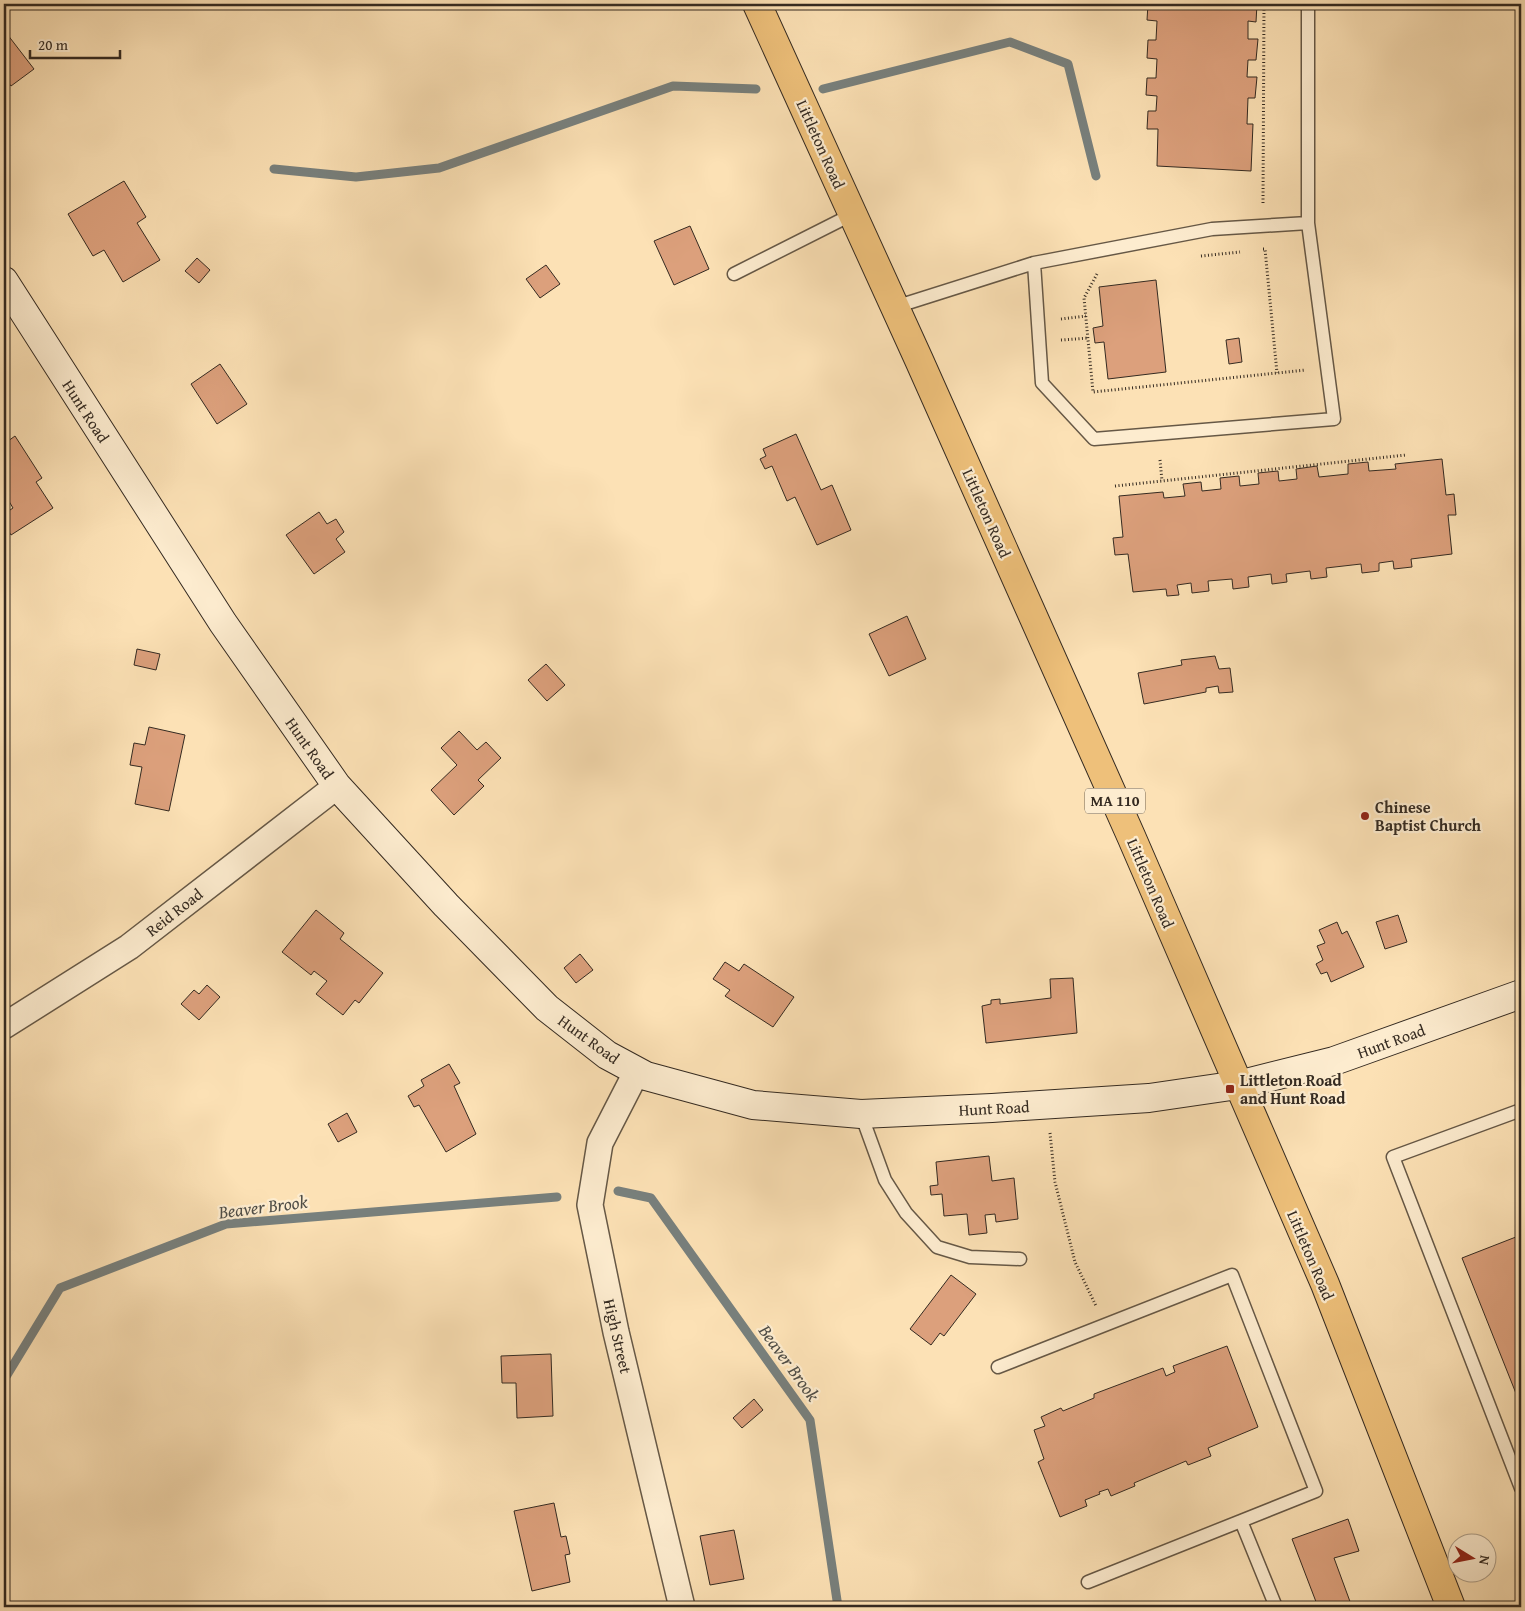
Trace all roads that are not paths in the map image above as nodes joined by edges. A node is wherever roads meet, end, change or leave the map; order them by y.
1 (758, 4) edge
2 (1308, 4) edge
3 (853, 214) junction
4 (1308, 222) junction
5 (1034, 263) junction
6 (734, 274) dead end
7 (4, 282) edge
8 (895, 307) junction
9 (337, 786) junction
10 (1521, 994) edge
11 (4, 1026) edge
12 (637, 1071) junction
13 (1238, 1085) junction
14 (1521, 1110) edge
15 (861, 1114) junction
16 (1020, 1259) dead end
17 (998, 1367) dead end
18 (1521, 1488) edge
19 (1241, 1521) junction
20 (1088, 1582) dead end
21 (682, 1607) edge
22 (1276, 1607) edge
23 (1451, 1607) edge

1 - 3 main road, Littleton Road / MA 110
2 - 4 lane
3 - 6 lane
3 - 8 main road, Littleton Road / MA 110
4 - 5 lane
4 - 5 lane
5 - 8 lane
7 - 9 street, Hunt Road
8 - 13 main road, Littleton Road / MA 110
9 - 11 street, Reid Road
9 - 12 street, Hunt Road
10 - 13 street, Hunt Road
12 - 15 street, Hunt Road
12 - 21 street, High Street
13 - 15 street, Hunt Road
13 - 23 main road, Littleton Road / MA 110
14 - 18 lane
15 - 16 lane
17 - 19 lane
19 - 20 lane
19 - 22 lane

